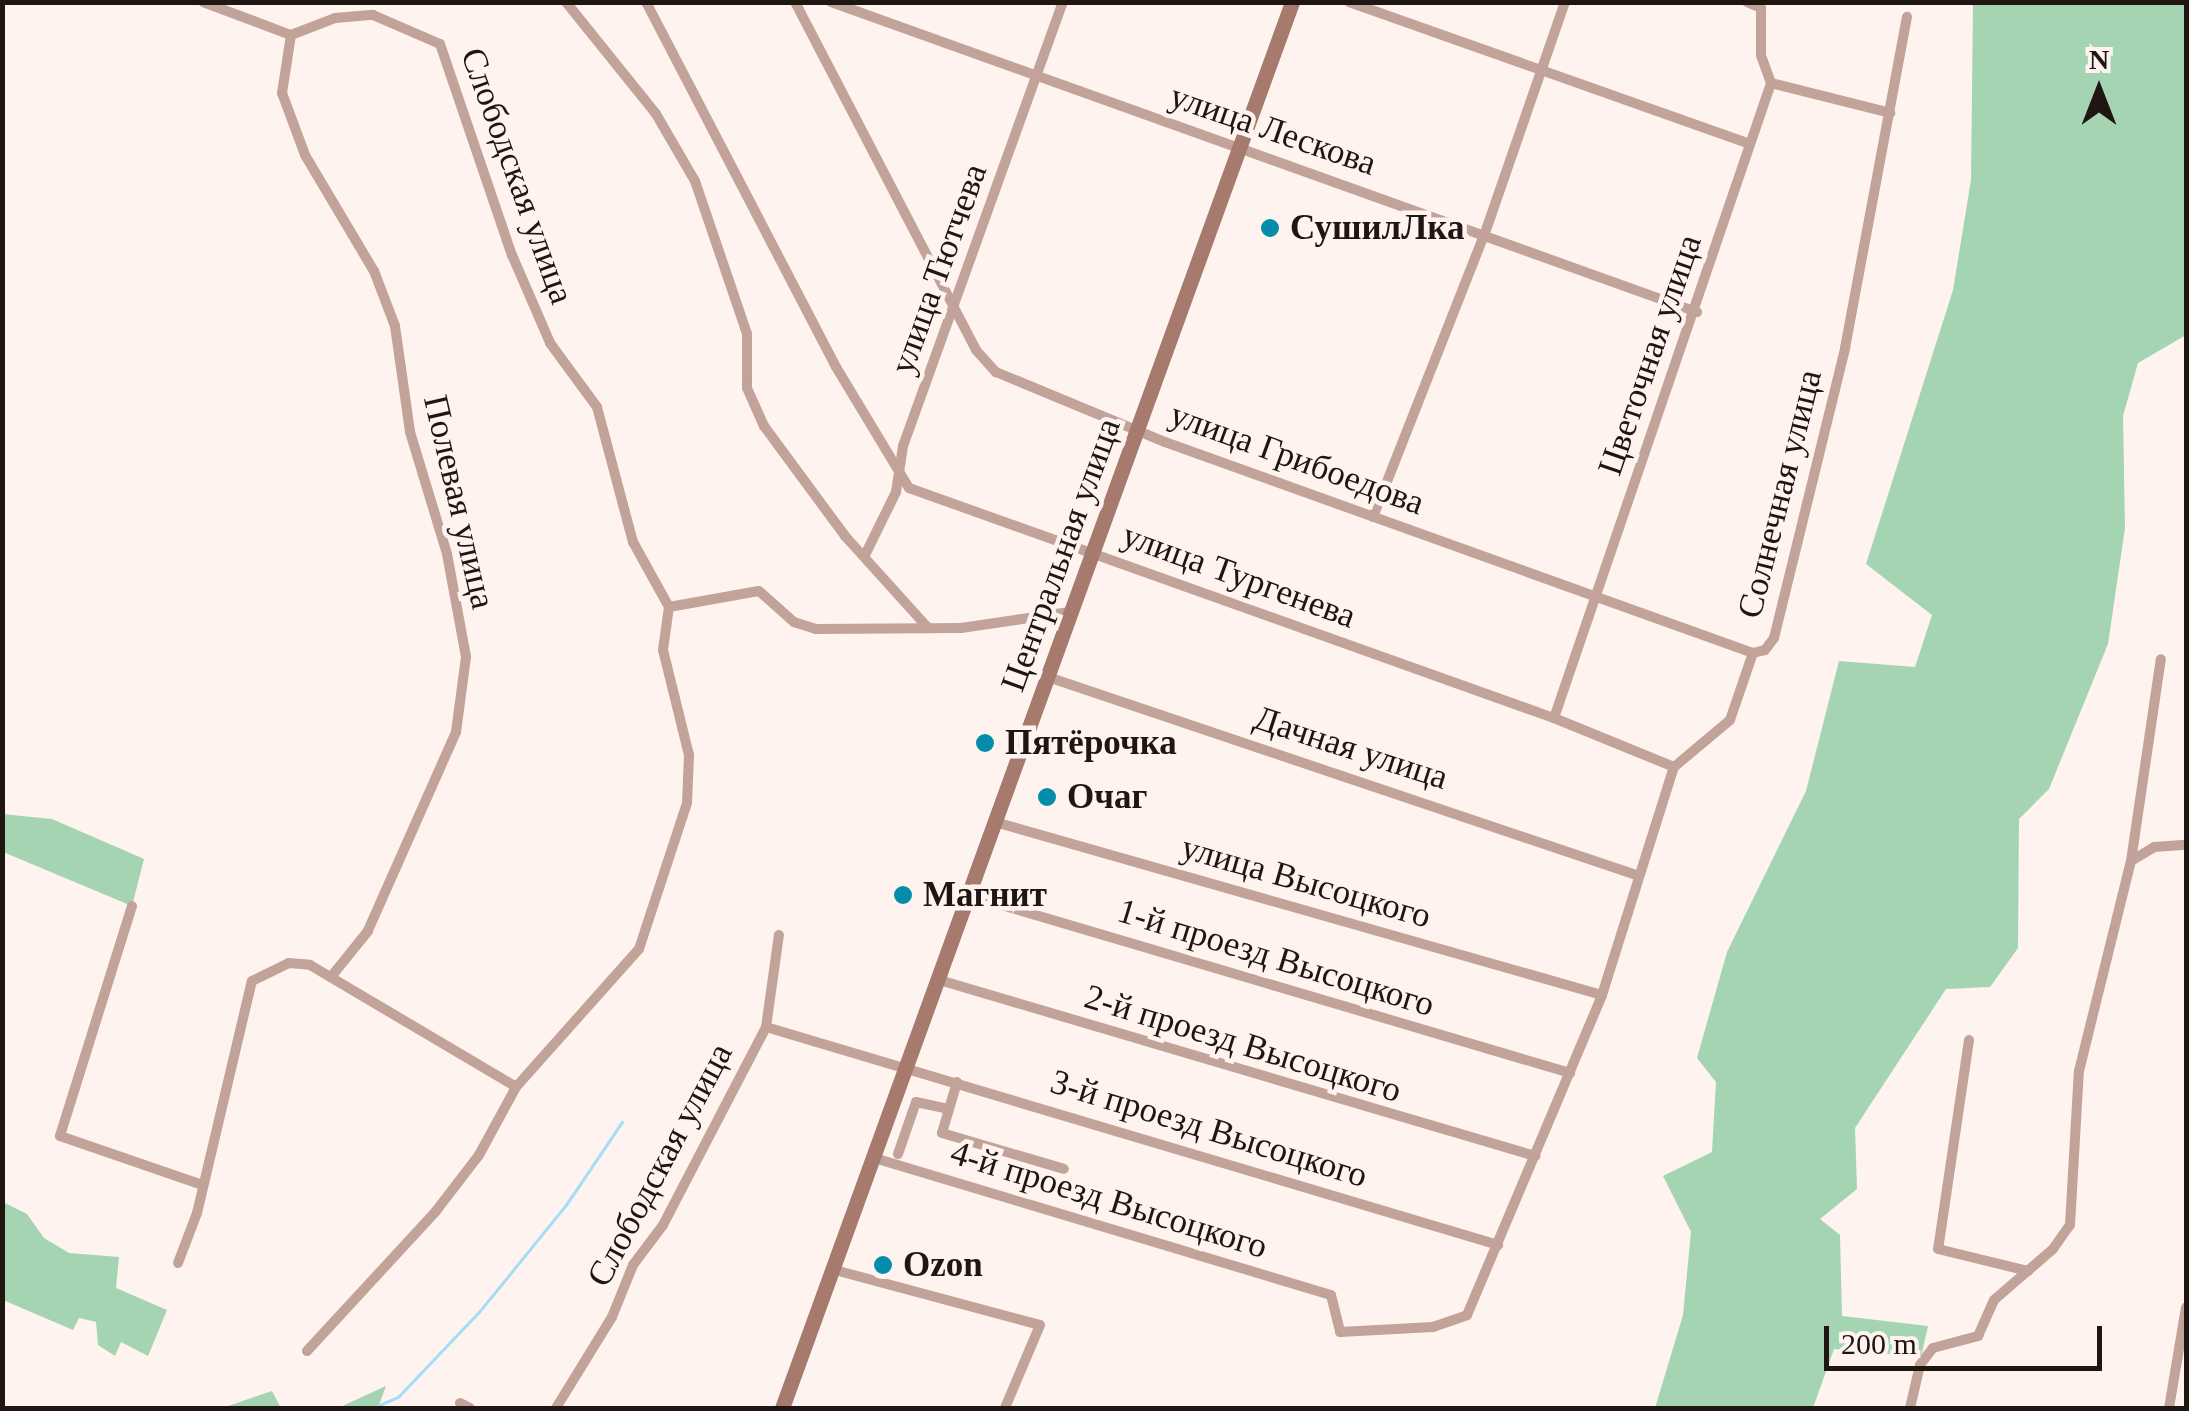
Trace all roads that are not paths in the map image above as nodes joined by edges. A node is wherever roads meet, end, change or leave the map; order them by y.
1 (203, 2) edge
2 (566, 2) edge
3 (646, 2) edge
4 (794, 2) edge
5 (831, 2) edge
6 (1063, 2) edge
7 (1292, 2) edge
8 (1349, 2) edge
9 (1565, 2) edge
10 (1747, 2) edge
11 (1908, 17) dead end
12 (291, 35) junction
13 (1540, 70) junction
14 (1040, 76) junction
15 (1771, 83) junction
16 (1890, 113) junction
17 (1750, 144) junction
18 (1240, 148) junction
19 (1485, 233) junction
20 (954, 306) junction
21 (1697, 312) junction
22 (1139, 430) junction
23 (896, 476) junction
24 (1373, 517) junction
25 (866, 553) junction
26 (1093, 554) junction
27 (1593, 595) junction
28 (670, 607) junction
29 (1070, 612) junction
30 (928, 628) junction
31 (1753, 653) junction
32 (2161, 659) dead end
33 (1048, 677) junction
34 (1554, 718) junction
35 (1674, 767) junction
36 (995, 822) junction
37 (2186, 844) edge
38 (2131, 861) junction
39 (1636, 875) junction
40 (968, 895) junction
41 (132, 906) dead end
42 (779, 935) dead end
43 (331, 977) junction
44 (936, 979) junction
45 (1602, 996) junction
46 (766, 1026) junction
47 (1969, 1040) dead end
48 (904, 1065) junction
49 (1570, 1073) junction
50 (957, 1082) junction
51 (516, 1087) junction
52 (950, 1109) junction
53 (898, 1154) dead end
54 (1535, 1156) junction
55 (871, 1157) junction
56 (1064, 1169) dead end
57 (202, 1184) junction
58 (1498, 1244) junction
59 (178, 1263) dead end
60 (831, 1268) junction
61 (2028, 1271) junction
62 (2186, 1307) edge
63 (307, 1351) dead end
64 (556, 1408) edge
65 (782, 1408) edge
66 (1006, 1408) edge
67 (1910, 1408) edge
68 (2169, 1408) edge

1 - 12 street
2 - 25 street
3 - 23 street
4 - 20 street, улица Грибоедова
5 - 14 street, улица Лескова
6 - 14 street, улица Тютчева
7 - 18 street, Центральная улица
8 - 13 street
9 - 13 street
10 - 15 street
11 - 16 street, Солнечная улица
12 - 28 street, Слободская улица
12 - 43 street, Полевая улица
13 - 17 street
13 - 19 street
14 - 18 street, улица Лескова
14 - 20 street, улица Тютчева
15 - 16 street
15 - 17 street, Цветочная улица
16 - 31 street, Солнечная улица
17 - 21 street, Цветочная улица
18 - 19 street, улица Лескова
18 - 22 street, Центральная улица
19 - 21 street, улица Лескова
19 - 24 street
20 - 22 street, улица Грибоедова
20 - 23 street, улица Тютчева
21 - 27 street, Цветочная улица
22 - 24 street, улица Грибоедова
22 - 26 street, Центральная улица
23 - 25 street, улица Тютчева
23 - 26 street, улица Тургенева
24 - 27 street, улица Грибоедова
25 - 30 street
26 - 29 street, Центральная улица
26 - 34 street, улица Тургенева
27 - 31 street, улица Грибоедова
27 - 34 street, Цветочная улица
28 - 30 street
28 - 51 street
29 - 30 street
29 - 33 street, Центральная улица
31 - 35 street, Солнечная улица
32 - 38 street
33 - 36 street, Центральная улица
33 - 39 street, Дачная улица
34 - 35 street, улица Тургенева
35 - 39 street
36 - 40 street, Центральная улица
36 - 45 street, улица Высоцкого
37 - 38 street
38 - 61 street
39 - 45 street
40 - 44 street, Центральная улица
40 - 49 street, 1-й проезд Высоцкого
41 - 57 street
42 - 46 street, Слободская улица
43 - 51 street
43 - 57 street
44 - 48 street, Центральная улица
44 - 54 street, 2-й проезд Высоцкого
45 - 49 street
46 - 48 street, 3-й проезд Высоцкого
46 - 64 street, Слободская улица
47 - 61 street
48 - 50 street, 3-й проезд Высоцкого
48 - 55 street, Центральная улица
49 - 54 street
50 - 52 street
50 - 58 street, 3-й проезд Высоцкого
51 - 63 street
52 - 53 street
52 - 56 street
54 - 58 street
55 - 58 street, 4-й проезд Высоцкого
55 - 60 street, Центральная улица
57 - 59 street
60 - 65 street, Центральная улица
60 - 66 street
61 - 67 street
62 - 68 street

